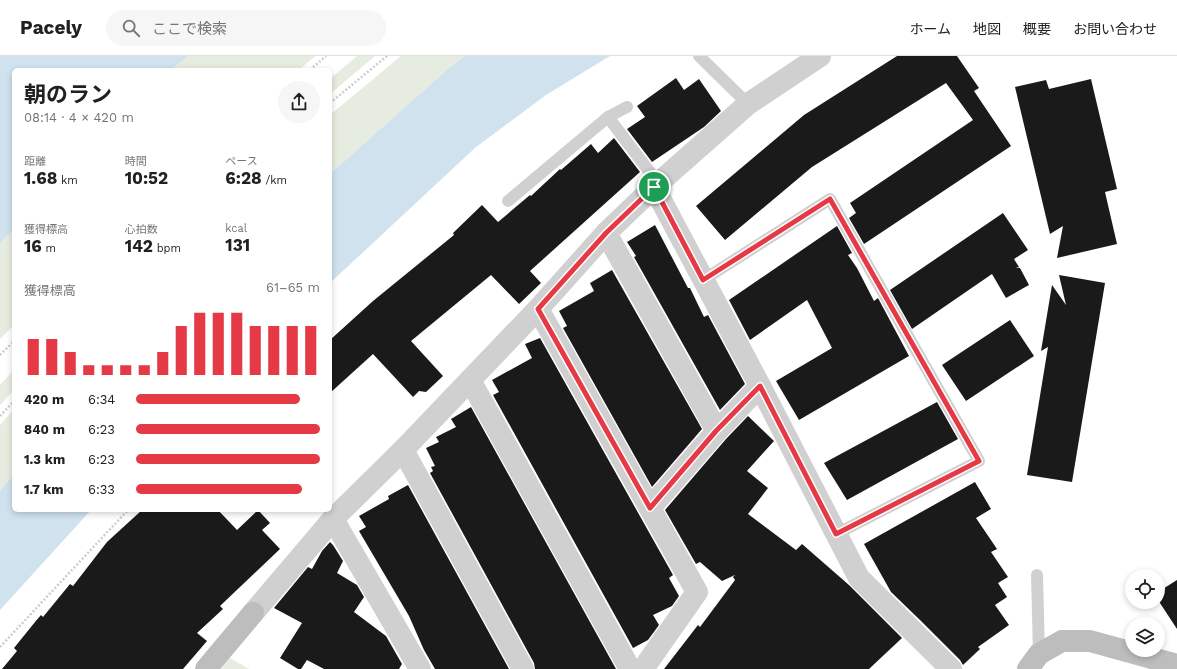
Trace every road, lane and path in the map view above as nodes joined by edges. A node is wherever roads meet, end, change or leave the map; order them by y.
1 (326, 56) edge
2 (387, 56) edge
3 (699, 56) edge
4 (820, 56) edge
5 (312, 68) edge
6 (332, 101) edge
7 (748, 104) junction
8 (627, 107) dead end
9 (608, 117) junction
10 (654, 187) junction
11 (508, 201) dead end
12 (606, 233) junction
13 (703, 280) junction
14 (538, 309) junction
15 (12, 343) edge
16 (0, 355) edge
17 (470, 380) junction
18 (760, 386) junction
19 (12, 403) edge
20 (0, 416) edge
21 (716, 431) junction
22 (403, 450) junction
23 (650, 508) junction
24 (126, 512) edge
25 (333, 519) junction
26 (836, 534) junction
27 (1037, 575) dead end
28 (0, 647) edge
29 (1033, 661) edge
30 (1177, 665) edge
31 (206, 669) edge
32 (420, 669) edge
33 (523, 669) edge
34 (630, 669) edge
35 (643, 669) edge
36 (951, 669) edge

1 - 5 path
2 - 6 path
3 - 7 lane
4 - 7 street
7 - 10 street
8 - 9 lane
9 - 10 lane
9 - 11 lane
10 - 12 street
10 - 13 street
12 - 14 street
12 - 21 street
13 - 18 street
13 - 26 lane
14 - 17 street
14 - 23 street
15 - 16 path
17 - 22 street
17 - 34 street
18 - 21 street
18 - 26 street
19 - 20 path
21 - 23 street
22 - 25 street
22 - 33 street
23 - 35 street
24 - 28 path
25 - 31 street
25 - 32 street
26 - 36 street
27 - 29 lane
29 - 30 street

